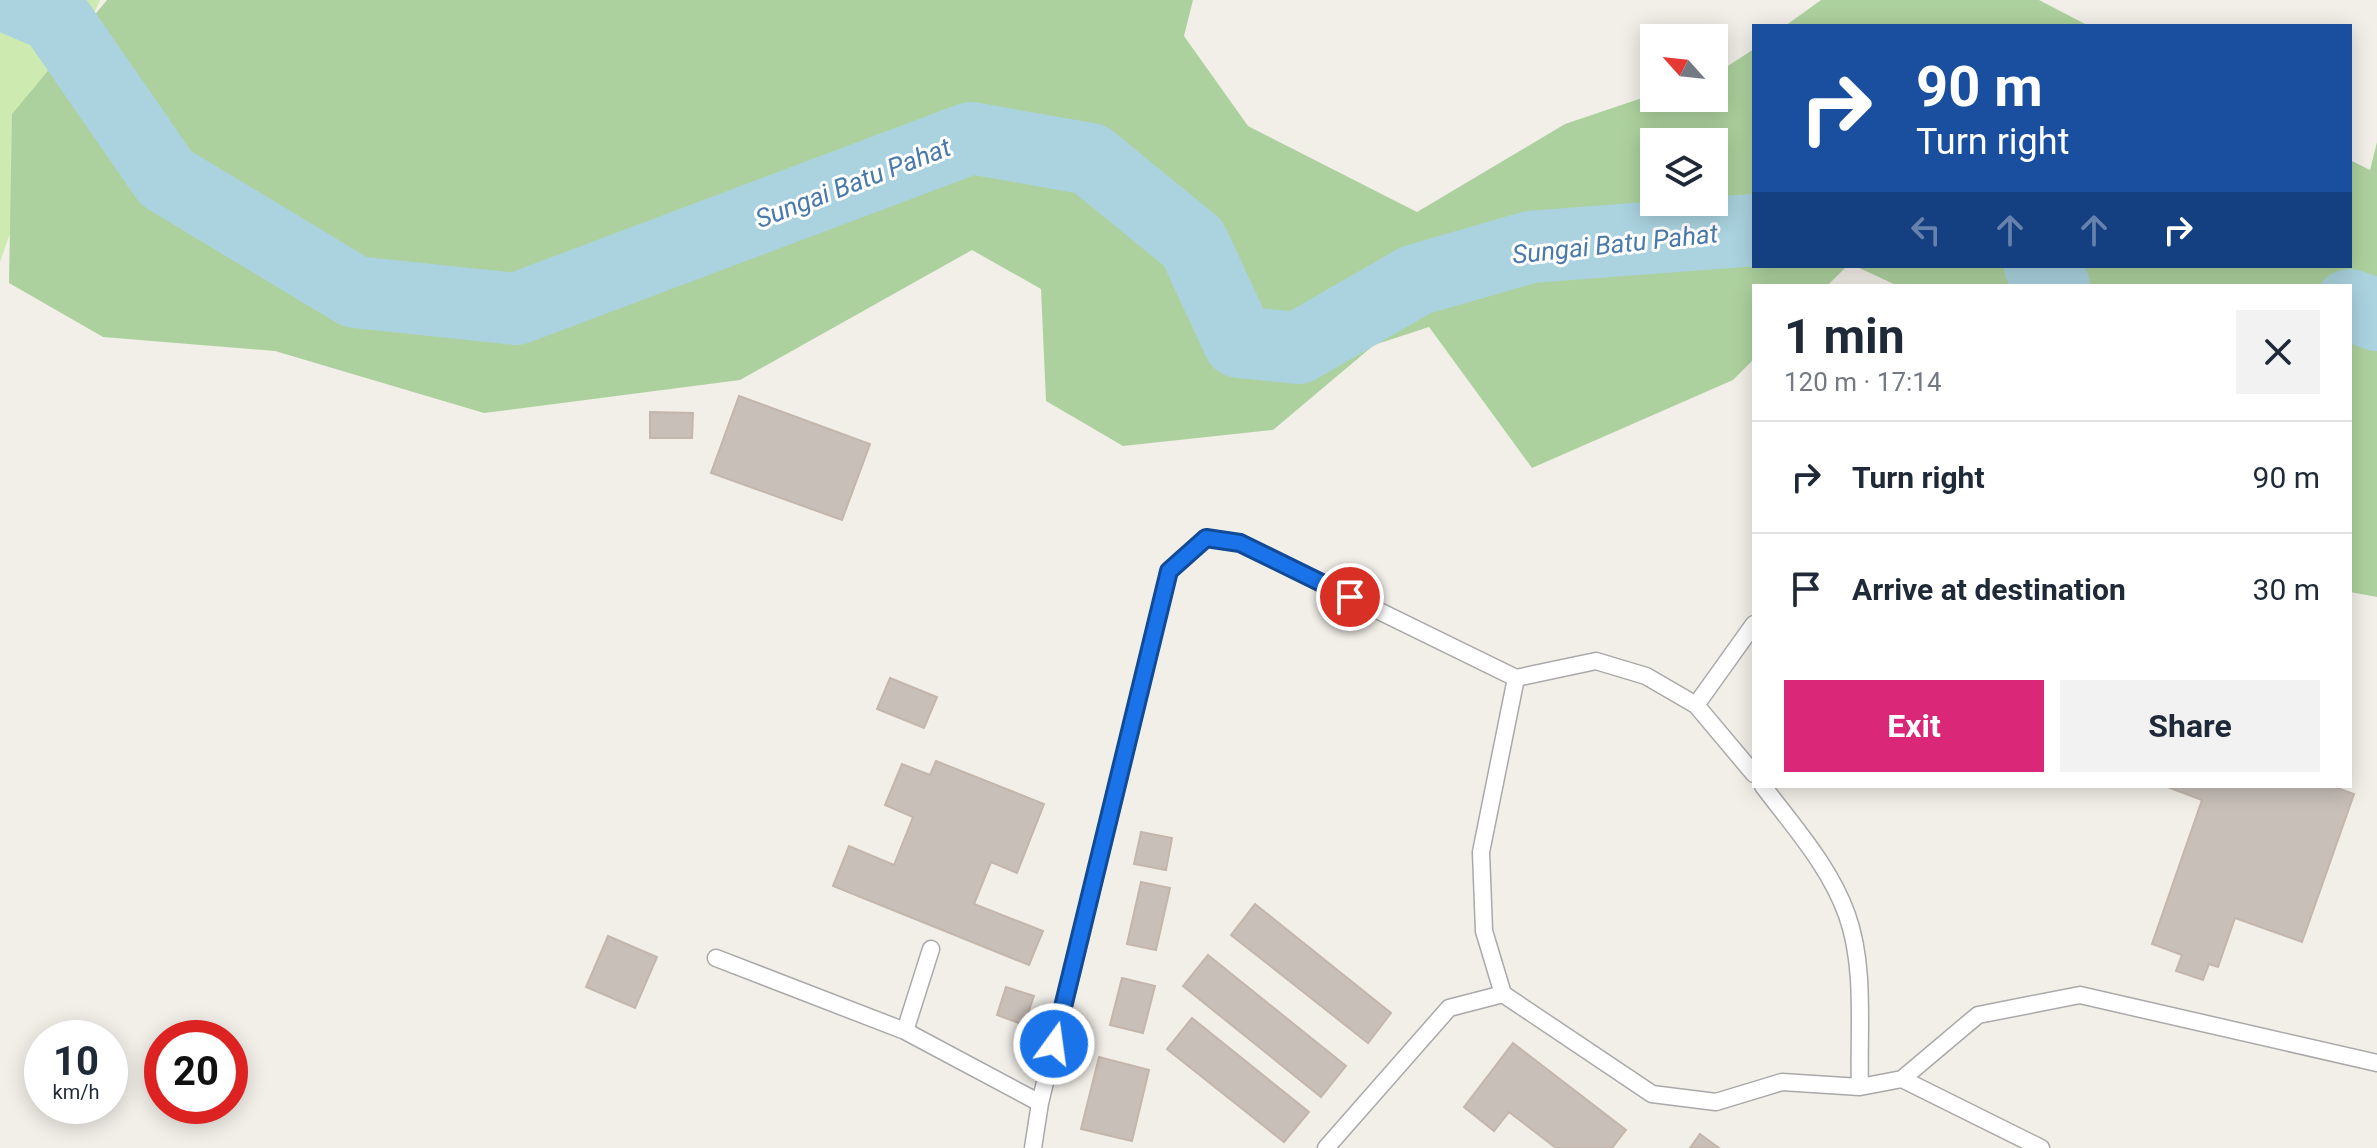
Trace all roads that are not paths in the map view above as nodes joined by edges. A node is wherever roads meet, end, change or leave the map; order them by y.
1 (1752, 627) edge
2 (1516, 678) junction
3 (1696, 705) junction
4 (1752, 772) edge
5 (1764, 788) edge
6 (931, 949) dead end
7 (716, 958) dead end
8 (1503, 994) junction
9 (905, 1031) junction
10 (2377, 1063) edge
11 (1902, 1079) junction
12 (1860, 1087) junction
13 (1040, 1103) junction
14 (1033, 1148) edge
15 (1326, 1148) edge
16 (2041, 1148) edge

1 - 3 lane
2 - 3 lane
2 - 8 lane
2 - 13 lane
3 - 4 lane
5 - 12 lane
6 - 9 lane
7 - 9 lane
8 - 12 lane
8 - 15 lane
9 - 13 lane
10 - 11 lane
11 - 12 lane
11 - 16 lane
13 - 14 lane

